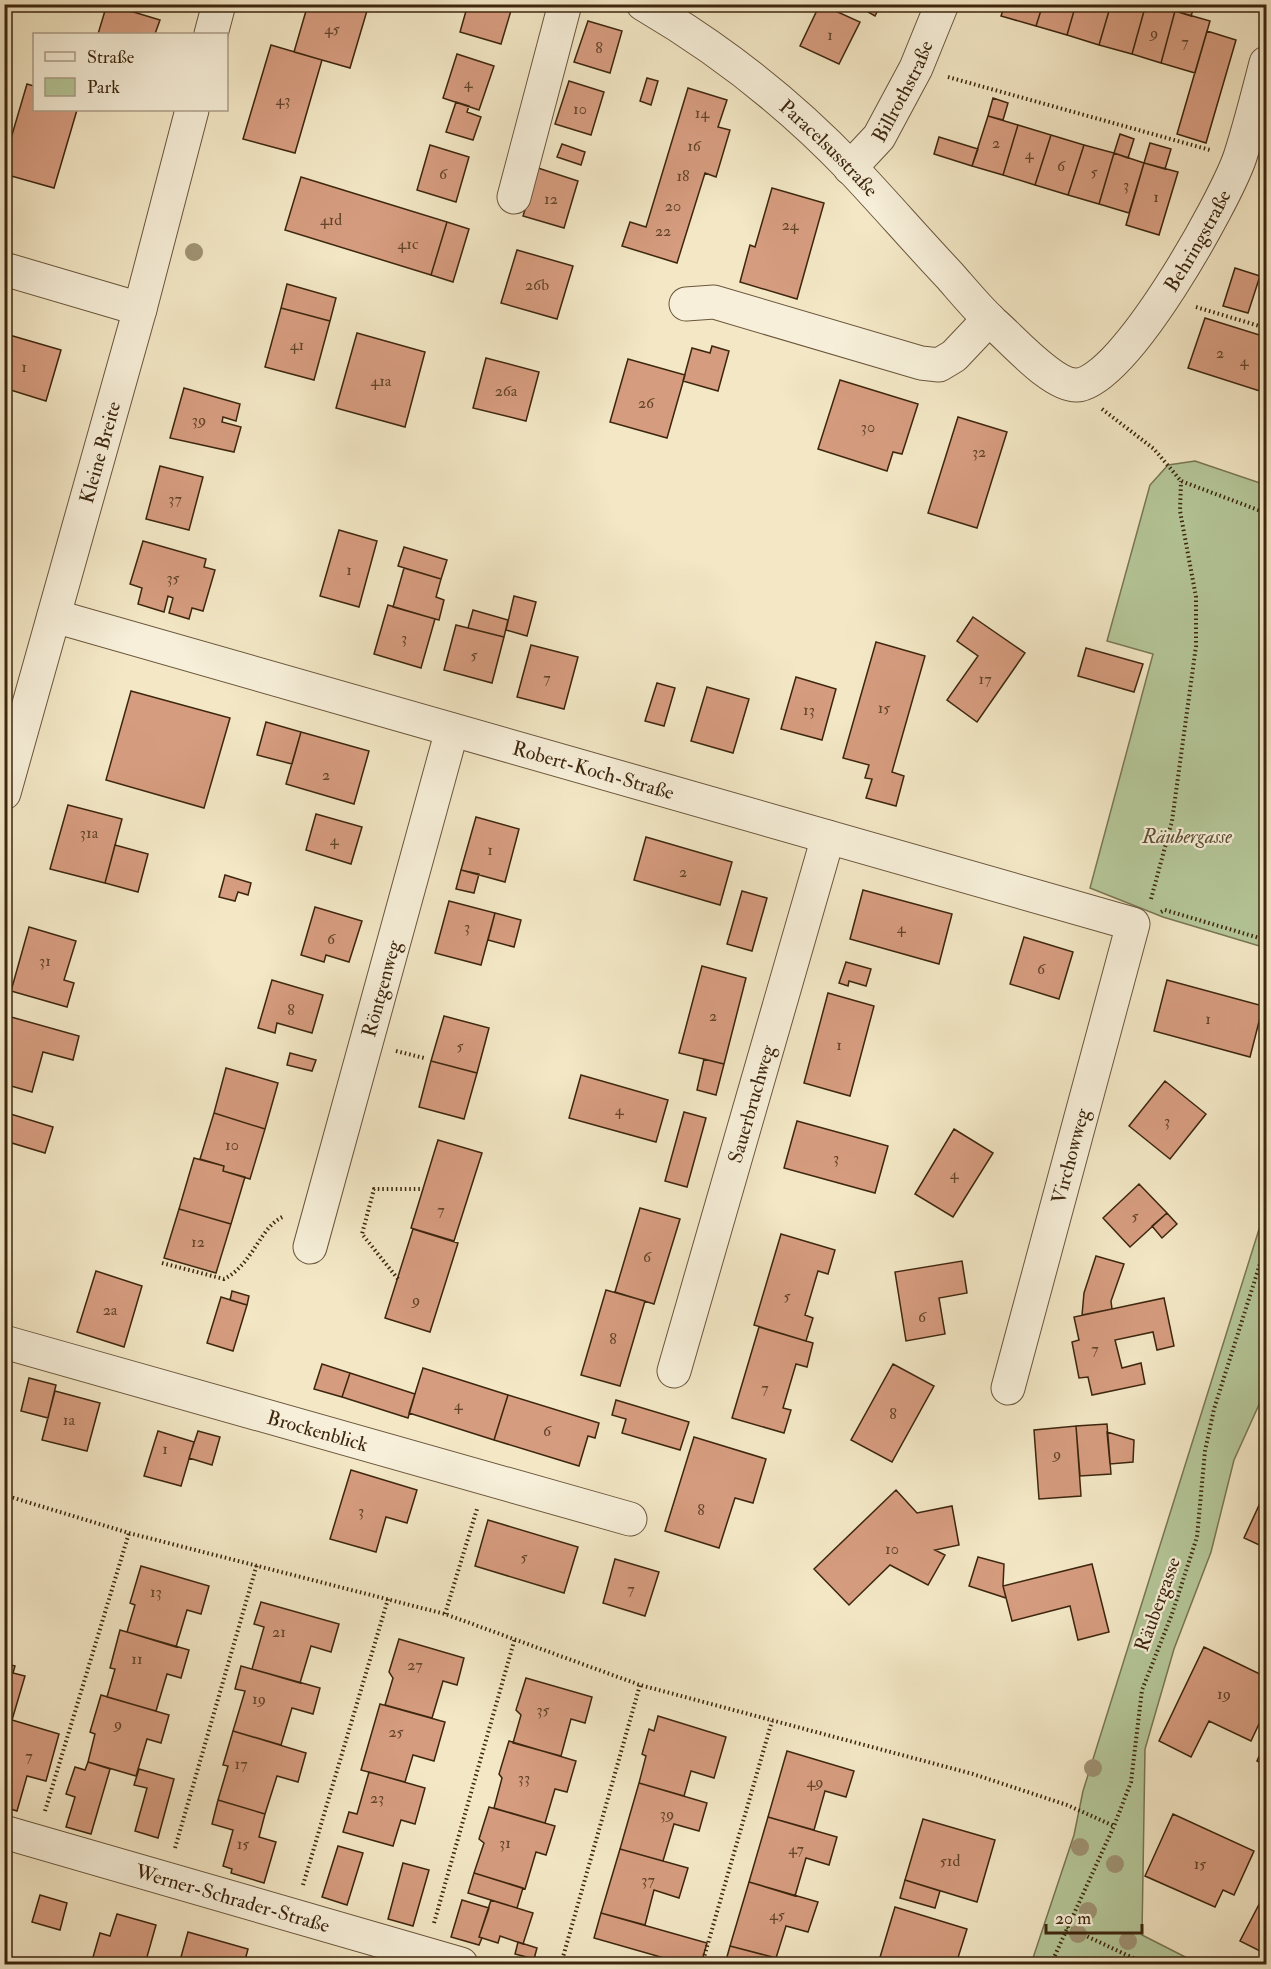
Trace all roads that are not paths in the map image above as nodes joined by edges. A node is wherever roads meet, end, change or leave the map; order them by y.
1 (219, 4) edge
2 (565, 4) edge
3 (643, 4) edge
4 (942, 4) edge
5 (211, 33) edge
6 (1266, 63) edge
7 (192, 111) edge
8 (850, 168) junction
9 (514, 197) dead end
10 (4, 269) edge
11 (686, 304) dead end
12 (140, 309) junction
13 (989, 319) junction
14 (1079, 385) joint
15 (54, 616) junction
16 (452, 730) junction
17 (4, 793) edge
18 (828, 837) junction
19 (1133, 924) joint
20 (310, 1247) dead end
21 (4, 1342) edge
22 (674, 1371) dead end
23 (1008, 1388) dead end
24 (630, 1520) dead end
25 (4, 1832) edge
26 (461, 1965) edge

1 - 5 street
2 - 9 street
3 - 8 street, Paracelsusstraße
4 - 8 street, Billrothstraße
6 - 14 street, Behringstraße
7 - 12 street, Kleine Breite
8 - 13 street, Paracelsusstraße
10 - 12 street
11 - 13 street
12 - 15 street, Kleine Breite
13 - 14 street, Paracelsusstraße
15 - 16 street, Robert-Koch-Straße
15 - 17 street, Kleine Breite
16 - 18 street, Robert-Koch-Straße
16 - 20 street, Röntgenweg
18 - 19 street, Robert-Koch-Straße
18 - 22 street, Sauerbruchweg
19 - 23 street, Virchowweg
21 - 24 street, Brockenblick
25 - 26 street, Werner-Schrader-Straße

